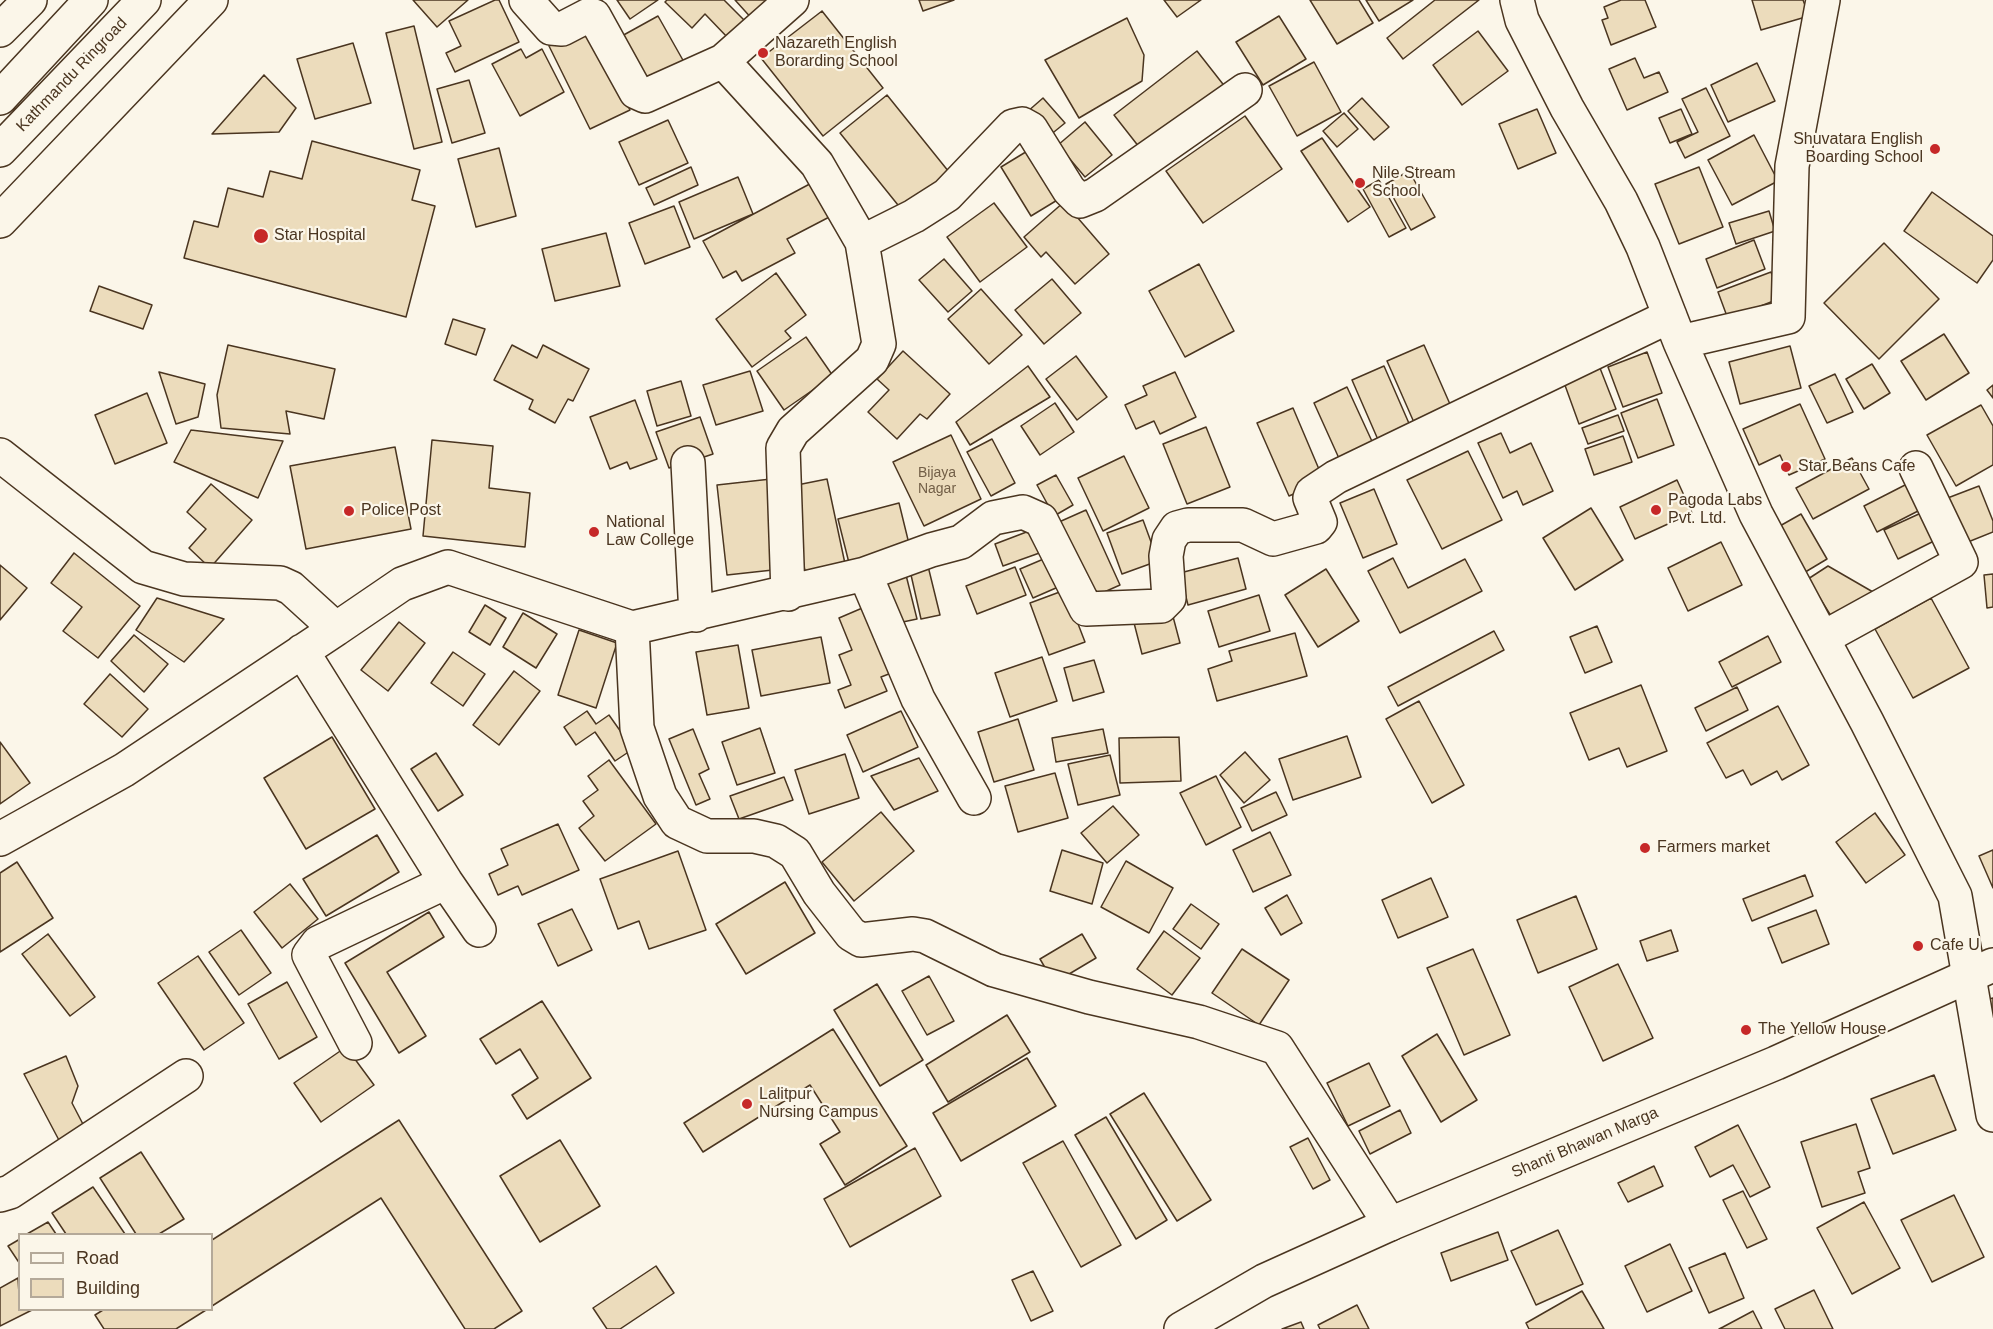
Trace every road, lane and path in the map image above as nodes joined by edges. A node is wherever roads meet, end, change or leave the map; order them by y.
1 (30, 0) edge
2 (91, 0) edge
3 (144, 0) edge
4 (211, 0) edge
5 (526, 0) edge
6 (792, 0) edge
7 (1517, 0) edge
8 (1823, 0) edge
9 (0, 30) edge
10 (723, 61) junction
11 (1245, 90) dead end
12 (0, 98) edge
13 (0, 150) edge
14 (0, 221) edge
15 (862, 242) junction
16 (1675, 329) junction
17 (0, 455) edge
18 (688, 463) dead end
19 (1916, 468) dead end
20 (865, 574) junction
21 (788, 594) junction
22 (696, 615) junction
23 (632, 628) junction
24 (336, 629) junction
25 (1822, 638) junction
26 (302, 651) junction
27 (974, 798) dead end
28 (0, 839) edge
29 (446, 882) junction
30 (479, 930) dead end
31 (1981, 971) edge
32 (355, 1042) dead end
33 (186, 1076) dead end
34 (1993, 1115) edge
35 (0, 1195) edge
36 (1390, 1224) junction
37 (1181, 1329) edge

1 - 9 main road
2 - 12 main road
3 - 13 main road, Kathmandu Ringroad
4 - 14 main road
5 - 10 main road
6 - 10 main road
7 - 16 main road
8 - 16 main road
10 - 15 main road
11 - 15 main road
15 - 21 main road
16 - 20 main road
16 - 25 main road
17 - 24 main road
18 - 22 main road
19 - 25 main road
20 - 21 main road
20 - 27 main road
21 - 22 main road
22 - 23 main road
23 - 24 main road
23 - 36 main road
24 - 26 main road
25 - 31 main road
26 - 28 main road
26 - 29 main road
29 - 30 main road
29 - 32 main road
31 - 34 main road
31 - 36 main road, Shanti Bhawan Marga
33 - 35 main road
36 - 37 main road, Shanti Bhawan Marga

